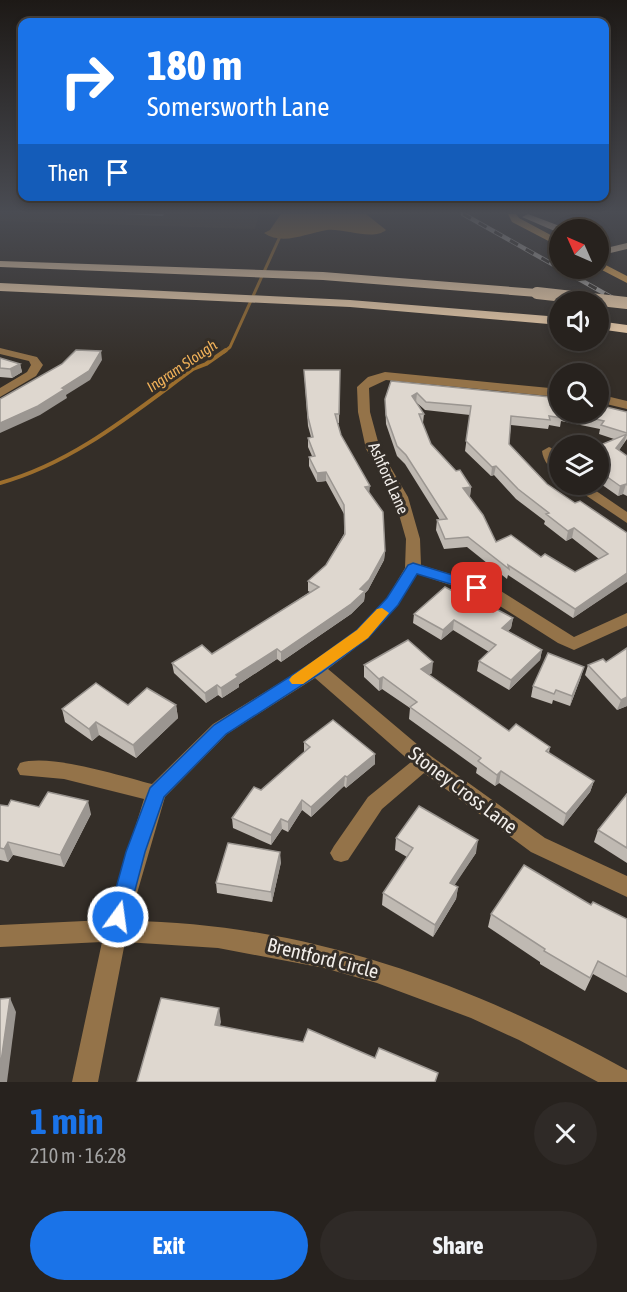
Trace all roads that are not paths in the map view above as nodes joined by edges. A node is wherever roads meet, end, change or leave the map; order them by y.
1 (18, 264) edge
2 (104, 264) edge
3 (147, 268) junction
4 (609, 270) edge
5 (627, 280) edge
6 (0, 288) edge
7 (627, 303) edge
8 (549, 320) edge
9 (609, 327) edge
10 (627, 329) edge
11 (0, 351) edge
12 (549, 392) edge
13 (0, 393) edge
14 (609, 401) edge
15 (627, 405) edge
16 (592, 495) edge
17 (627, 519) edge
18 (413, 568) junction
19 (627, 619) edge
20 (315, 669) junction
21 (424, 762) junction
22 (27, 769) dead end
23 (156, 793) junction
24 (341, 854) dead end
25 (627, 887) edge
26 (115, 930) junction
27 (0, 936) edge
28 (86, 1082) edge
29 (623, 1082) edge

1 - 3 highway
2 - 3 highway
3 - 7 highway, bridge
4 - 5 main road
6 - 8 highway
9 - 10 highway
11 - 13 street
12 - 18 street, Ashford Lane
14 - 15 street
16 - 17 street
18 - 19 street
18 - 20 street
20 - 21 street, Stoney Cross Lane
20 - 23 street
21 - 24 street
21 - 25 street, Stoney Cross Lane
22 - 23 street
23 - 26 street
26 - 27 street, Brentford Circle
26 - 28 street
26 - 29 street, Brentford Circle

